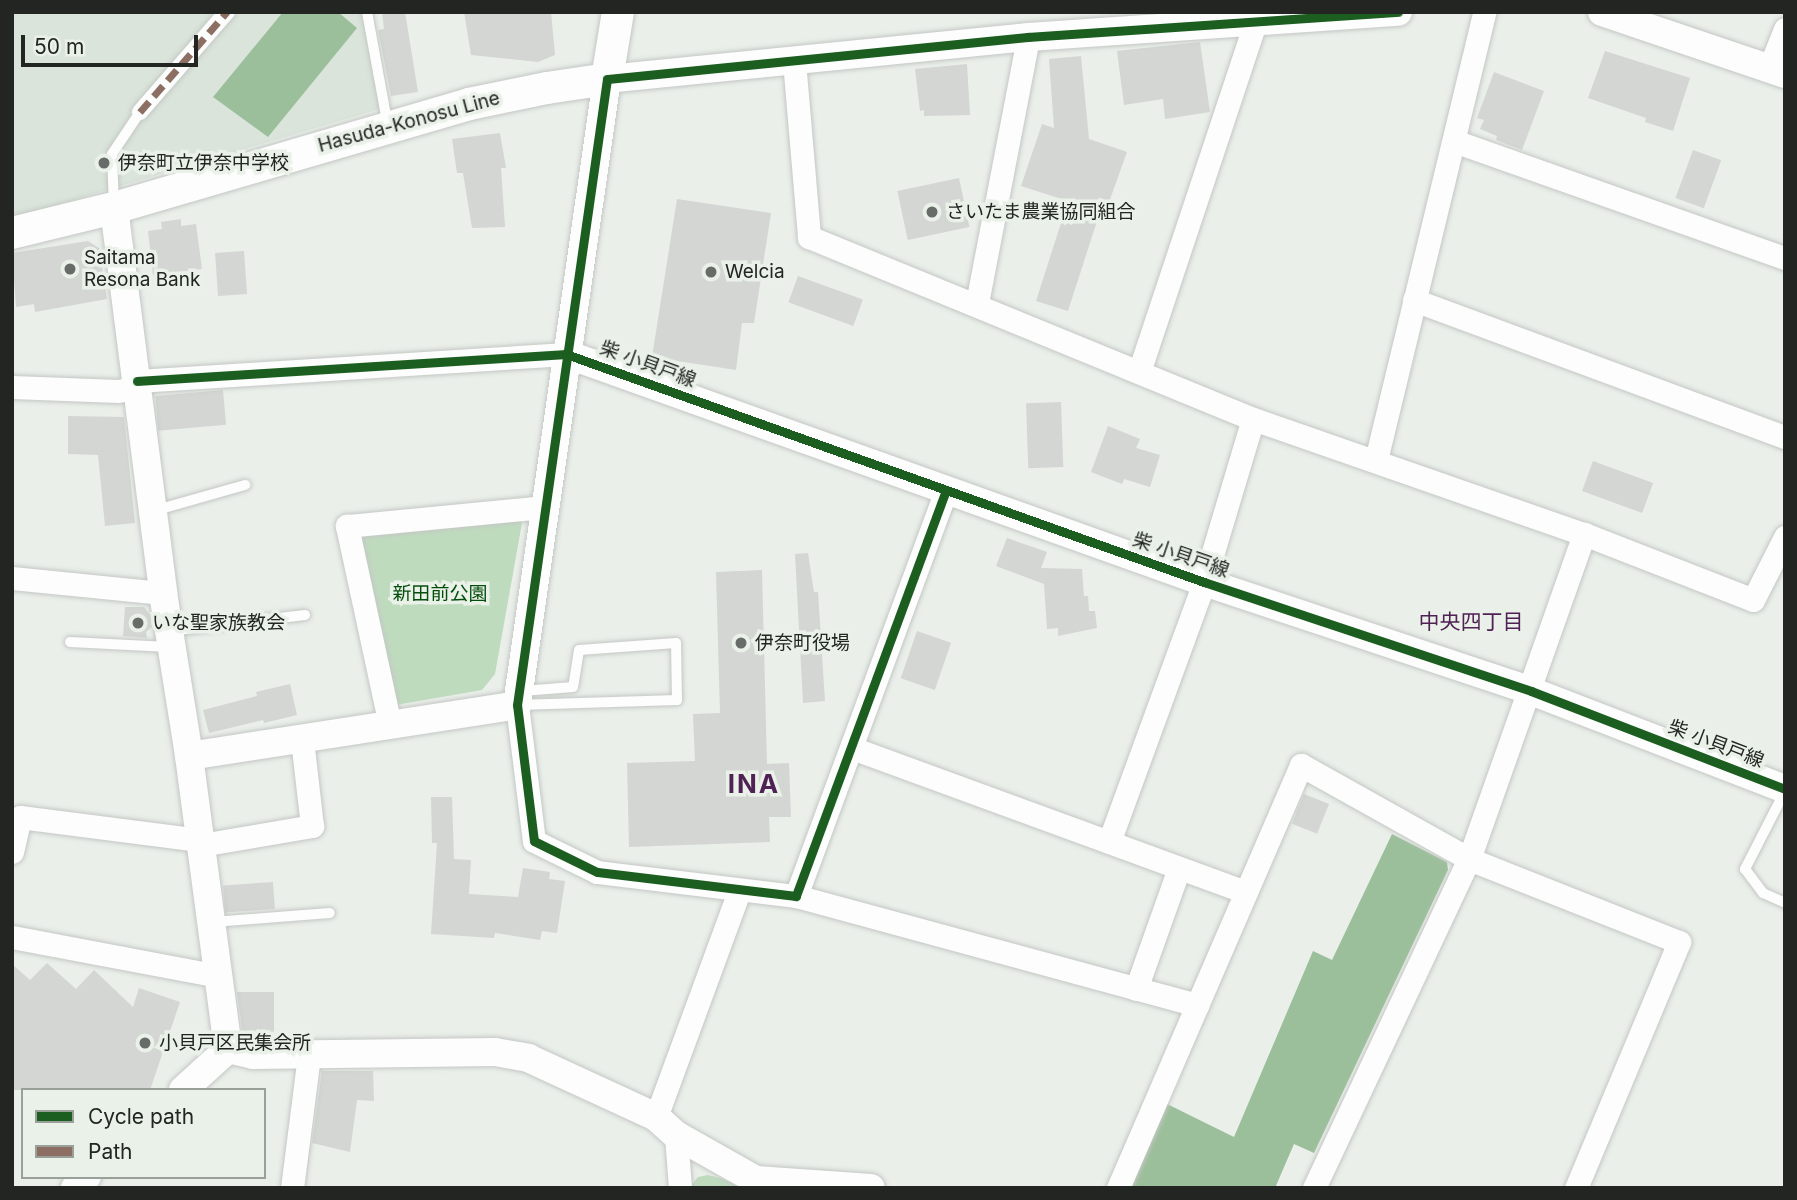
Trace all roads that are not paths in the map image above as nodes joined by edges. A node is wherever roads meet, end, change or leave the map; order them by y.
1 (227, 12) edge
2 (367, 12) edge
3 (618, 12) edge
4 (1398, 12) edge
5 (1484, 12) edge
6 (1602, 12) edge
7 (1257, 16) edge
8 (1785, 29) edge
9 (1028, 37) junction
10 (794, 61) junction
11 (1777, 71) edge
12 (607, 79) junction
13 (140, 113) joint
14 (388, 125) junction
15 (1454, 141) junction
16 (114, 208) junction
17 (12, 233) edge
18 (1785, 258) edge
19 (1414, 300) junction
20 (976, 303) junction
21 (566, 354) junction
22 (1139, 372) junction
23 (137, 384) junction
24 (12, 387) edge
25 (1253, 418) junction
26 (1785, 437) edge
27 (1376, 460) junction
28 (245, 485) dead end
29 (946, 490) junction
30 (544, 508) junction
31 (153, 511) junction
32 (1584, 534) junction
33 (1785, 537) edge
34 (12, 578) edge
35 (1204, 582) junction
36 (163, 593) junction
37 (305, 615) dead end
38 (170, 639) junction
39 (70, 642) dead end
40 (1531, 691) junction
41 (518, 698) junction
42 (390, 725) junction
43 (302, 739) junction
44 (852, 748) junction
45 (189, 756) junction
46 (1785, 790) edge
47 (201, 842) junction
48 (1109, 842) junction
49 (12, 852) edge
50 (1469, 859) junction
51 (1179, 868) junction
52 (739, 891) junction
53 (1245, 892) junction
54 (796, 896) junction
55 (1785, 903) edge
56 (330, 913) dead end
57 (210, 922) junction
58 (12, 936) edge
59 (219, 976) junction
60 (1136, 989) junction
61 (1197, 1005) junction
62 (228, 1049) junction
63 (309, 1056) junction
64 (185, 1088) edge
65 (666, 1126) junction
66 (292, 1188) edge
67 (680, 1188) edge
68 (871, 1188) edge
69 (1118, 1188) edge
70 (1314, 1188) edge
71 (1576, 1188) edge

1 - 13 street
2 - 14 lane
3 - 12 main road
4 - 7 street
5 - 15 street
6 - 11 street
7 - 9 street
7 - 22 street
8 - 11 street
9 - 10 street
9 - 20 street
10 - 12 street
10 - 20 street
12 - 14 main road, Hasuda-Konosu Line
12 - 21 street
13 - 16 lane
14 - 16 main road, Hasuda-Konosu Line
15 - 18 street
15 - 19 street
16 - 17 main road, Hasuda-Konosu Line
16 - 23 street
19 - 26 street
19 - 27 street
20 - 22 street
21 - 23 street
21 - 29 street, 柴 小貝戸線
21 - 30 street
22 - 25 street
23 - 24 street
23 - 31 street
25 - 27 street
25 - 35 street
27 - 32 street
28 - 31 lane
29 - 35 street, 柴 小貝戸線
29 - 44 street
30 - 41 street
30 - 42 street
31 - 36 street
32 - 33 street
32 - 40 street
34 - 36 street
35 - 40 street, 柴 小貝戸線
35 - 48 street
36 - 38 street
37 - 38 lane
38 - 39 lane
38 - 45 street
40 - 46 street, 柴 小貝戸線
40 - 50 street
41 - 41 lane
41 - 42 street
41 - 52 street
42 - 43 street
43 - 45 street
43 - 47 street
44 - 48 street
44 - 54 street
45 - 47 street
46 - 55 lane
47 - 49 street
47 - 57 street
48 - 51 street
50 - 53 street
50 - 70 street
50 - 71 street
51 - 53 street
51 - 60 street
52 - 54 street
52 - 65 street
53 - 61 street
54 - 60 street
56 - 57 lane
57 - 59 street
58 - 59 street
59 - 62 street
60 - 61 street
61 - 69 street
62 - 63 street
62 - 64 street
63 - 65 street
63 - 66 street
65 - 67 street
65 - 68 street

